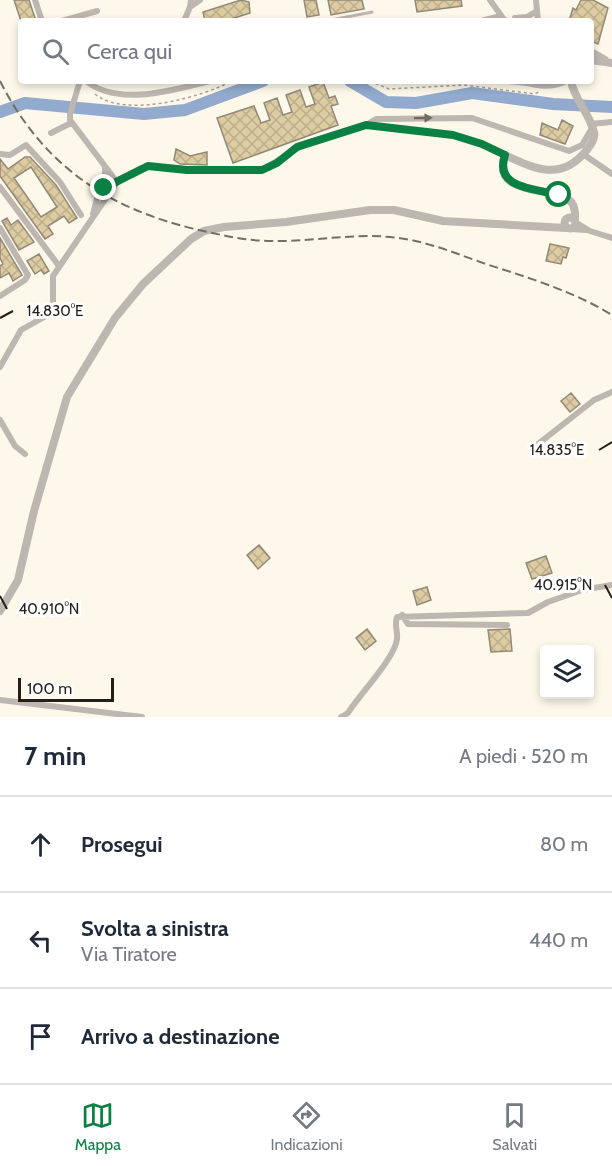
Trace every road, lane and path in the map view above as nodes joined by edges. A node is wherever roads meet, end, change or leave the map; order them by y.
1 (34, 0) edge
2 (200, 0) edge
3 (490, 0) edge
4 (536, 0) edge
5 (190, 3) edge
6 (97, 11) dead end
7 (372, 12) dead end
8 (535, 12) junction
9 (41, 18) edge
10 (72, 18) edge
11 (185, 18) edge
12 (341, 18) edge
13 (503, 18) edge
14 (524, 18) edge
15 (531, 18) edge
16 (537, 18) edge
17 (594, 54) edge
18 (594, 60) edge
19 (610, 62) edge
20 (79, 84) edge
21 (91, 84) edge
22 (194, 84) edge
23 (377, 84) edge
24 (536, 84) edge
25 (572, 84) edge
26 (541, 85) junction
27 (554, 85) joint
28 (574, 92) junction
29 (612, 122) edge
30 (71, 123) junction
31 (590, 123) junction
32 (366, 125) junction
33 (51, 132) dead end
34 (0, 154) edge
35 (584, 154) junction
36 (505, 155) junction
37 (105, 166) junction
38 (612, 174) edge
39 (117, 182) junction
40 (0, 187) edge
41 (105, 187) junction
42 (93, 214) junction
43 (81, 215) dead end
44 (570, 223) junction
45 (0, 228) edge
46 (612, 238) edge
47 (59, 266) junction
48 (0, 296) edge
49 (0, 367) edge
50 (612, 392) edge
51 (0, 420) edge
52 (538, 444) dead end
53 (25, 454) dead end
54 (612, 585) edge
55 (0, 611) edge
56 (402, 615) junction
57 (507, 625) dead end
58 (0, 700) edge
59 (142, 717) edge
60 (341, 717) edge

1 - 9 street
2 - 5 street
3 - 13 street
4 - 8 street
5 - 11 street
6 - 10 street
7 - 12 lane
8 - 14 street
8 - 15 street
8 - 16 street
17 - 19 street
18 - 19 street
20 - 30 street
21 - 22 street
23 - 26 path
24 - 26 street
25 - 28 street
26 - 27 street
27 - 28 street
28 - 31 street
29 - 31 street
30 - 33 street
30 - 37 street
32 -> 31 street
31 - 35 street
32 - 36 street
32 - 39 street
34 - 43 street
35 - 36 street
35 - 38 street
36 - 44 street
37 - 39 street
37 - 41 street
39 - 41 street
39 - 42 street
40 - 47 street
41 - 42 street
42 - 47 street
44 - 46 street
44 - 55 street
45 - 48 street
47 - 49 street
50 - 52 street
51 - 53 street
54 - 56 street
56 - 57 street
56 - 60 street
58 - 59 street

